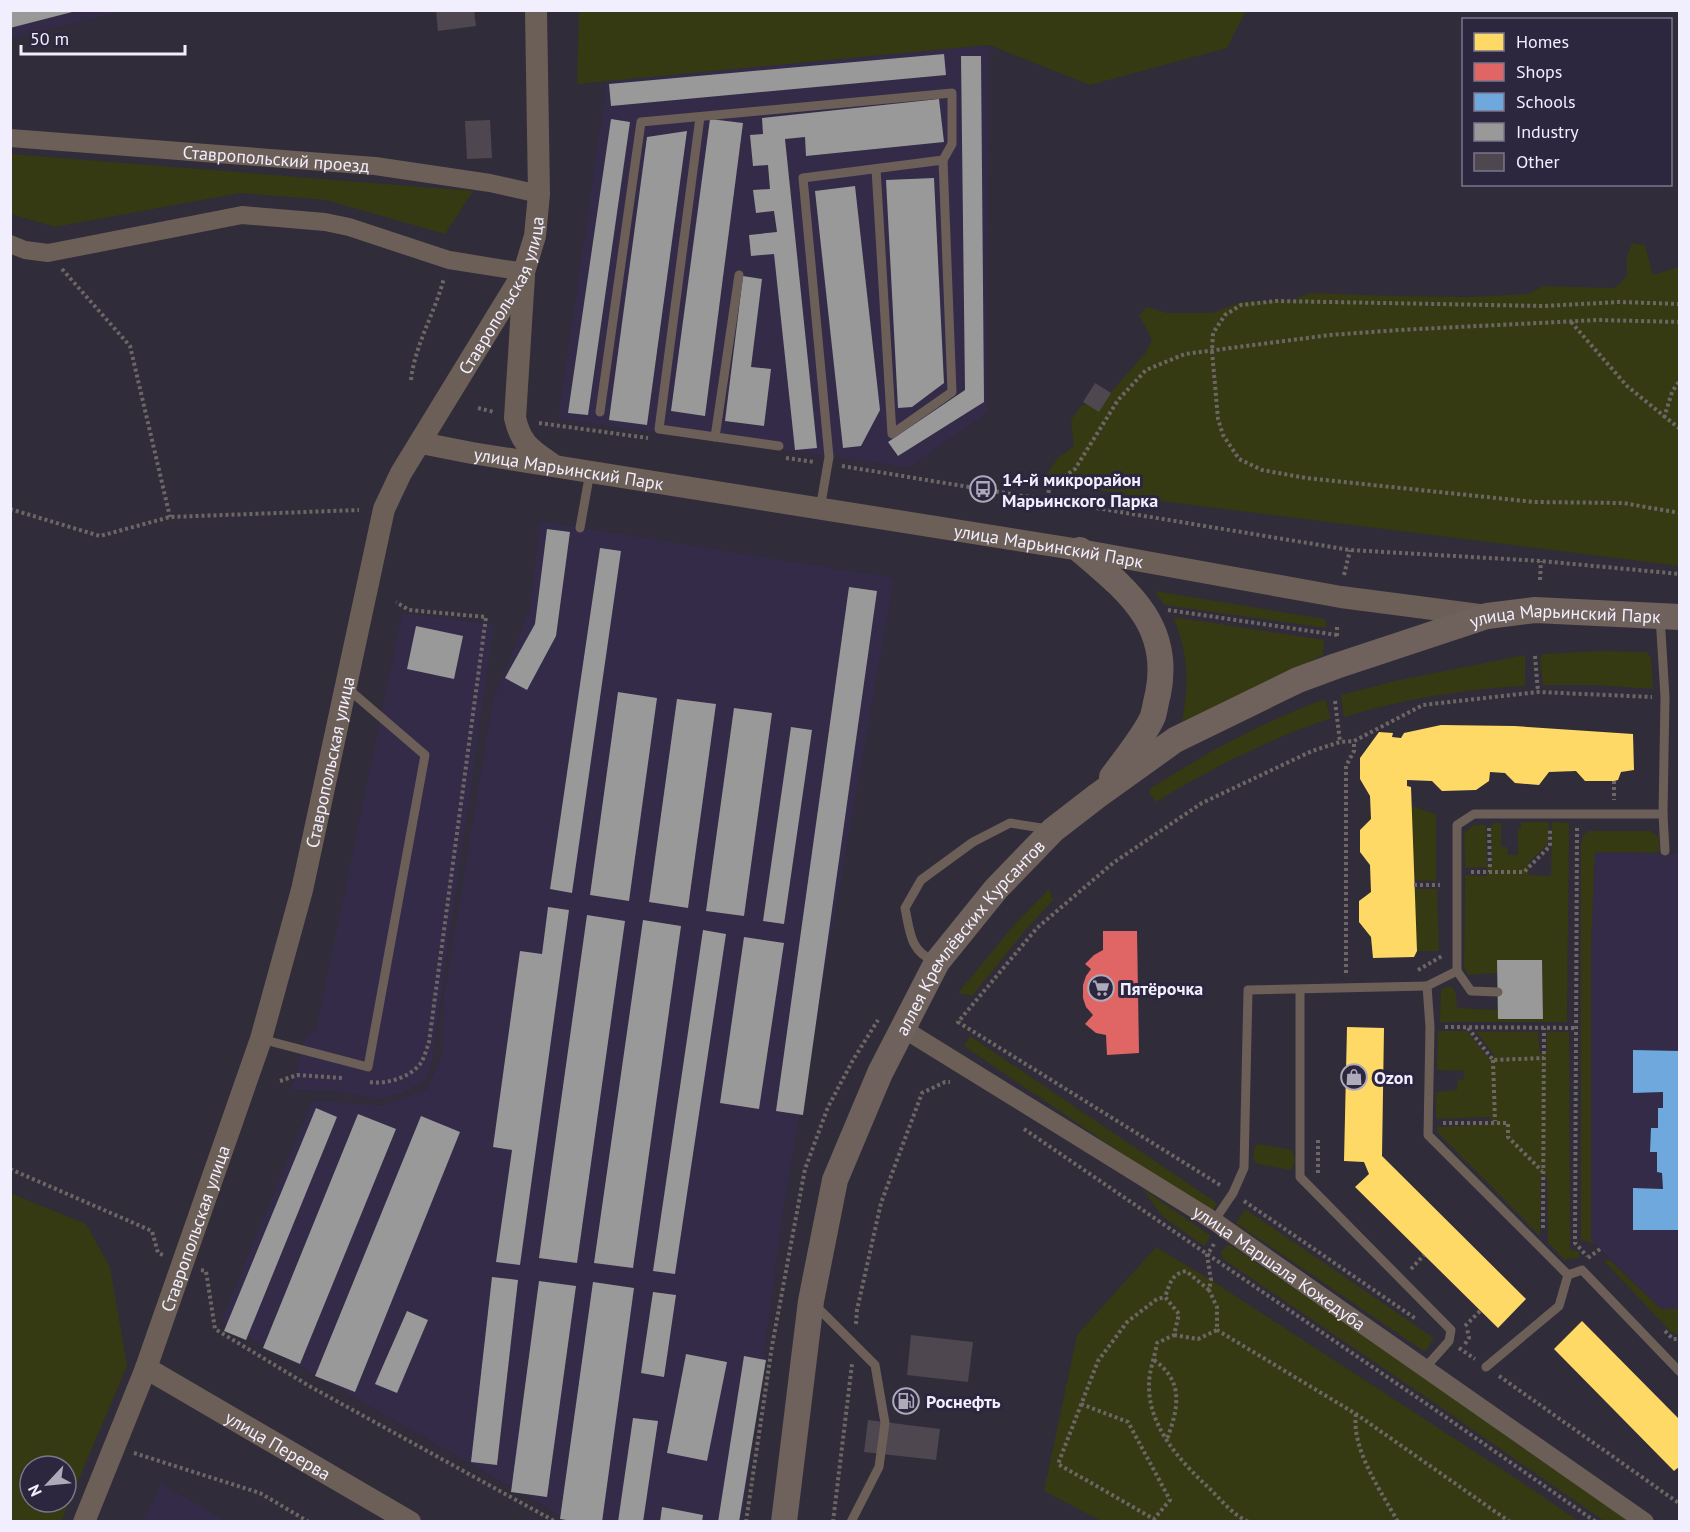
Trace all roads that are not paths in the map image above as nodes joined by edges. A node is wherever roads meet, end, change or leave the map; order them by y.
1 (536, 10) edge
2 (700, 117) junction
3 (10, 138) edge
4 (943, 160) junction
5 (876, 169) junction
6 (539, 194) junction
7 (10, 244) edge
8 (525, 272) junction
9 (738, 275) dead end
10 (600, 412) dead end
11 (715, 437) junction
12 (421, 443) junction
13 (779, 447) dead end
14 (558, 467) junction
15 (590, 472) junction
16 (820, 509) junction
17 (580, 528) dead end
18 (1080, 550) junction
19 (1487, 616) junction
20 (1670, 617) edge
21 (345, 687) junction
22 (1097, 796) junction
23 (1664, 814) junction
24 (1053, 831) junction
25 (1665, 851) dead end
26 (937, 962) junction
27 (1456, 970) junction
28 (1427, 986) junction
29 (1300, 990) junction
30 (1498, 992) dead end
31 (902, 1028) junction
32 (261, 1040) junction
33 (1214, 1221) junction
34 (1568, 1275) junction
35 (811, 1301) junction
36 (1486, 1367) road end
37 (146, 1368) junction
38 (1425, 1368) junction
39 (1680, 1372) edge
40 (84, 1521) edge
41 (410, 1521) edge
42 (784, 1521) edge
43 (850, 1521) edge
44 (1645, 1521) edge

1 - 6 street, Ставропольская улица
2 - 4 lane
2 - 10 lane
2 - 11 lane
3 - 6 street, Ставропольский проезд
4 - 5 lane
4 - 5 lane
5 - 16 lane
6 - 8 street, Ставропольская улица
7 - 8 street
8 - 12 street, Ставропольская улица
8 - 14 street
9 - 11 lane
11 - 13 lane
12 - 14 street, улица Марьинский Парк
12 - 21 street, Ставропольская улица
14 - 15 street, улица Марьинский Парк
15 - 16 street, улица Марьинский Парк
15 - 17 lane
16 - 18 street, улица Марьинский Парк
18 - 19 street, улица Марьинский Парк
18 - 22 main road
19 - 20 main road, улица Марьинский Парк
19 - 22 main road, аллея Кремлёвских Курсантов
20 - 23 lane
21 - 32 street, Ставропольская улица
21 - 32 lane
22 - 24 main road, аллея Кремлёвских Курсантов
23 - 25 lane
23 - 27 lane
24 - 26 main road, аллея Кремлёвских Курсантов
24 - 26 lane
26 - 31 main road, аллея Кремлёвских Курсантов
27 - 28 lane
27 - 30 lane
28 - 29 lane
28 - 34 lane
29 - 33 lane
29 - 38 lane
31 - 33 street, улица Маршала Кожедуба
31 - 35 main road, аллея Кремлёвских Курсантов
32 - 37 street, Ставропольская улица
33 - 38 street, улица Маршала Кожедуба
34 - 36 lane
34 - 39 lane
35 - 42 main road, аллея Кремлёвских Курсантов
35 - 43 lane
37 - 40 street, Ставропольская улица
37 - 41 street, улица Перерва
38 - 44 street, улица Маршала Кожедуба

